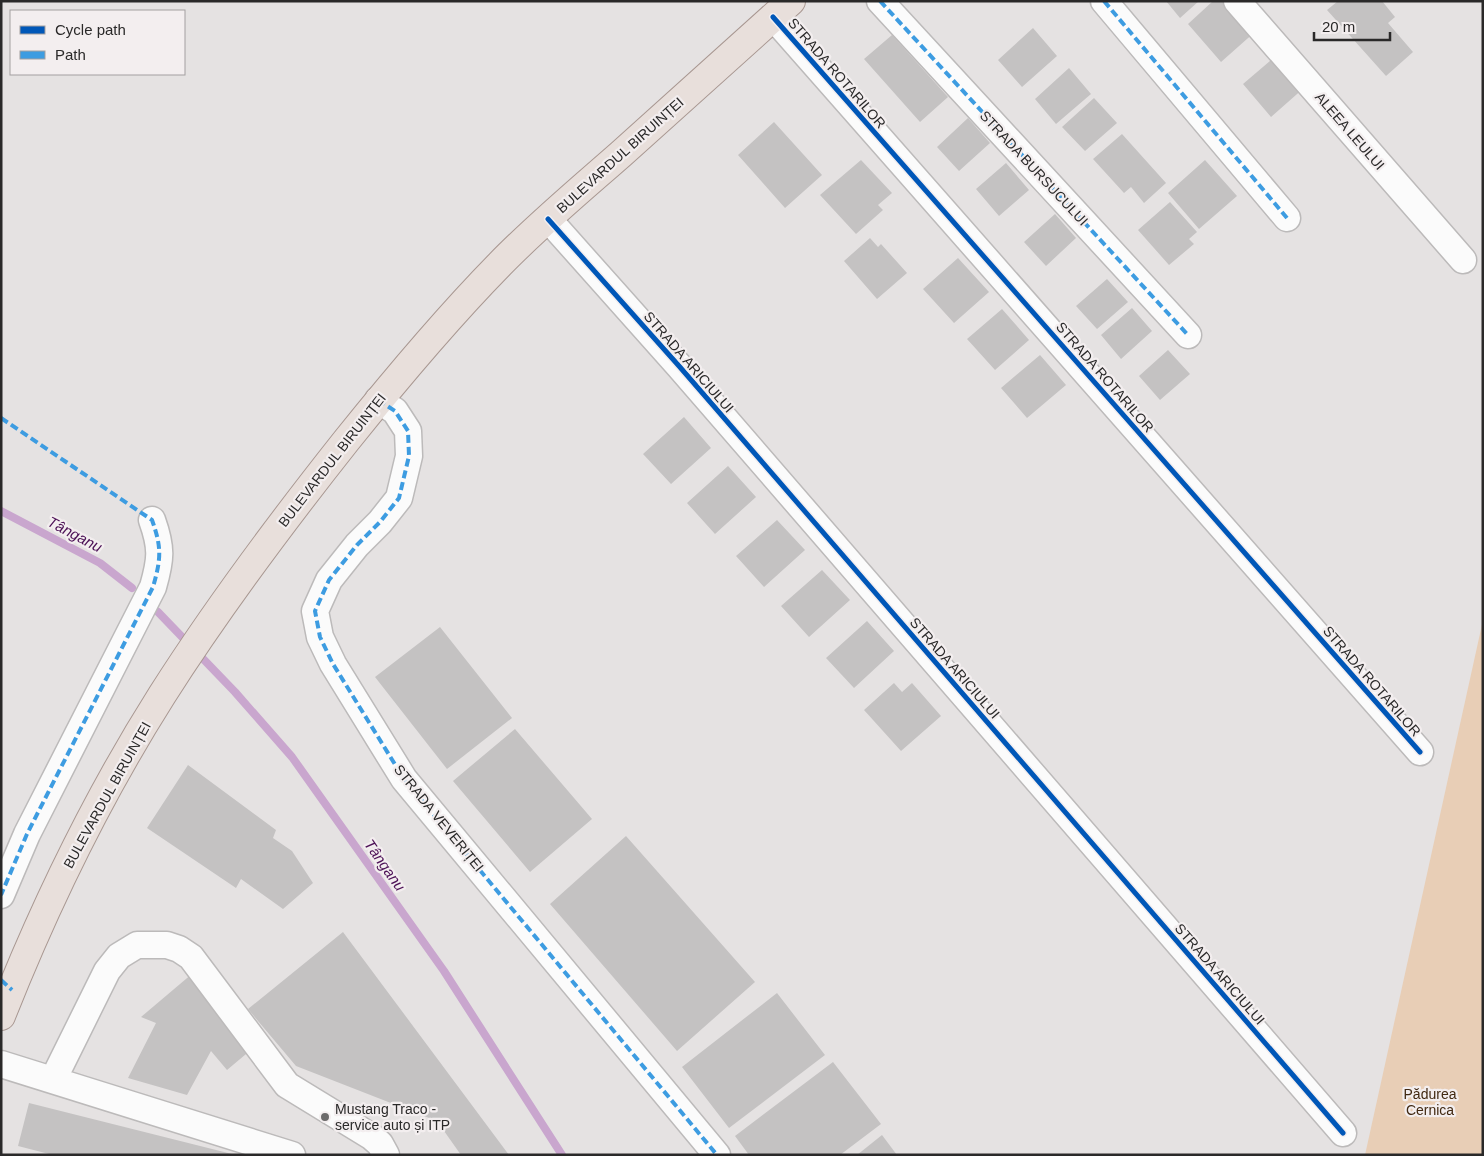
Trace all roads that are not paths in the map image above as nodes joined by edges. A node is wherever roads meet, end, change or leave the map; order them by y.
1 (880, 1) edge
2 (1104, 1) edge
3 (1238, 1) edge
4 (782, 9) edge
5 (1287, 218) dead end
6 (548, 219) junction
7 (1462, 260) dead end
8 (1188, 336) dead end
9 (378, 400) junction
10 (152, 520) dead end
11 (1420, 752) dead end
12 (1, 894) edge
13 (6, 985) edge
14 (1, 1016) edge
15 (1, 1064) edge
16 (53, 1080) junction
17 (1343, 1133) dead end
18 (292, 1155) edge
19 (386, 1155) edge
20 (717, 1155) edge

1 - 8 street, STRADA BURSUCULUI
2 - 5 street
3 - 7 street, ALEEA LEULUI
4 - 6 main road, BULEVARDUL BIRUINȚEI
4 - 11 street, STRADA ROTARILOR
6 - 9 main road, BULEVARDUL BIRUINȚEI
6 - 17 street, STRADA ARICIULUI
9 - 13 main road, BULEVARDUL BIRUINȚEI
9 - 20 street, STRADA VEVERIȚEI
10 - 12 street
13 - 14 main road, BULEVARDUL BIRUINȚEI
15 - 16 street
16 - 18 street
16 - 19 street

